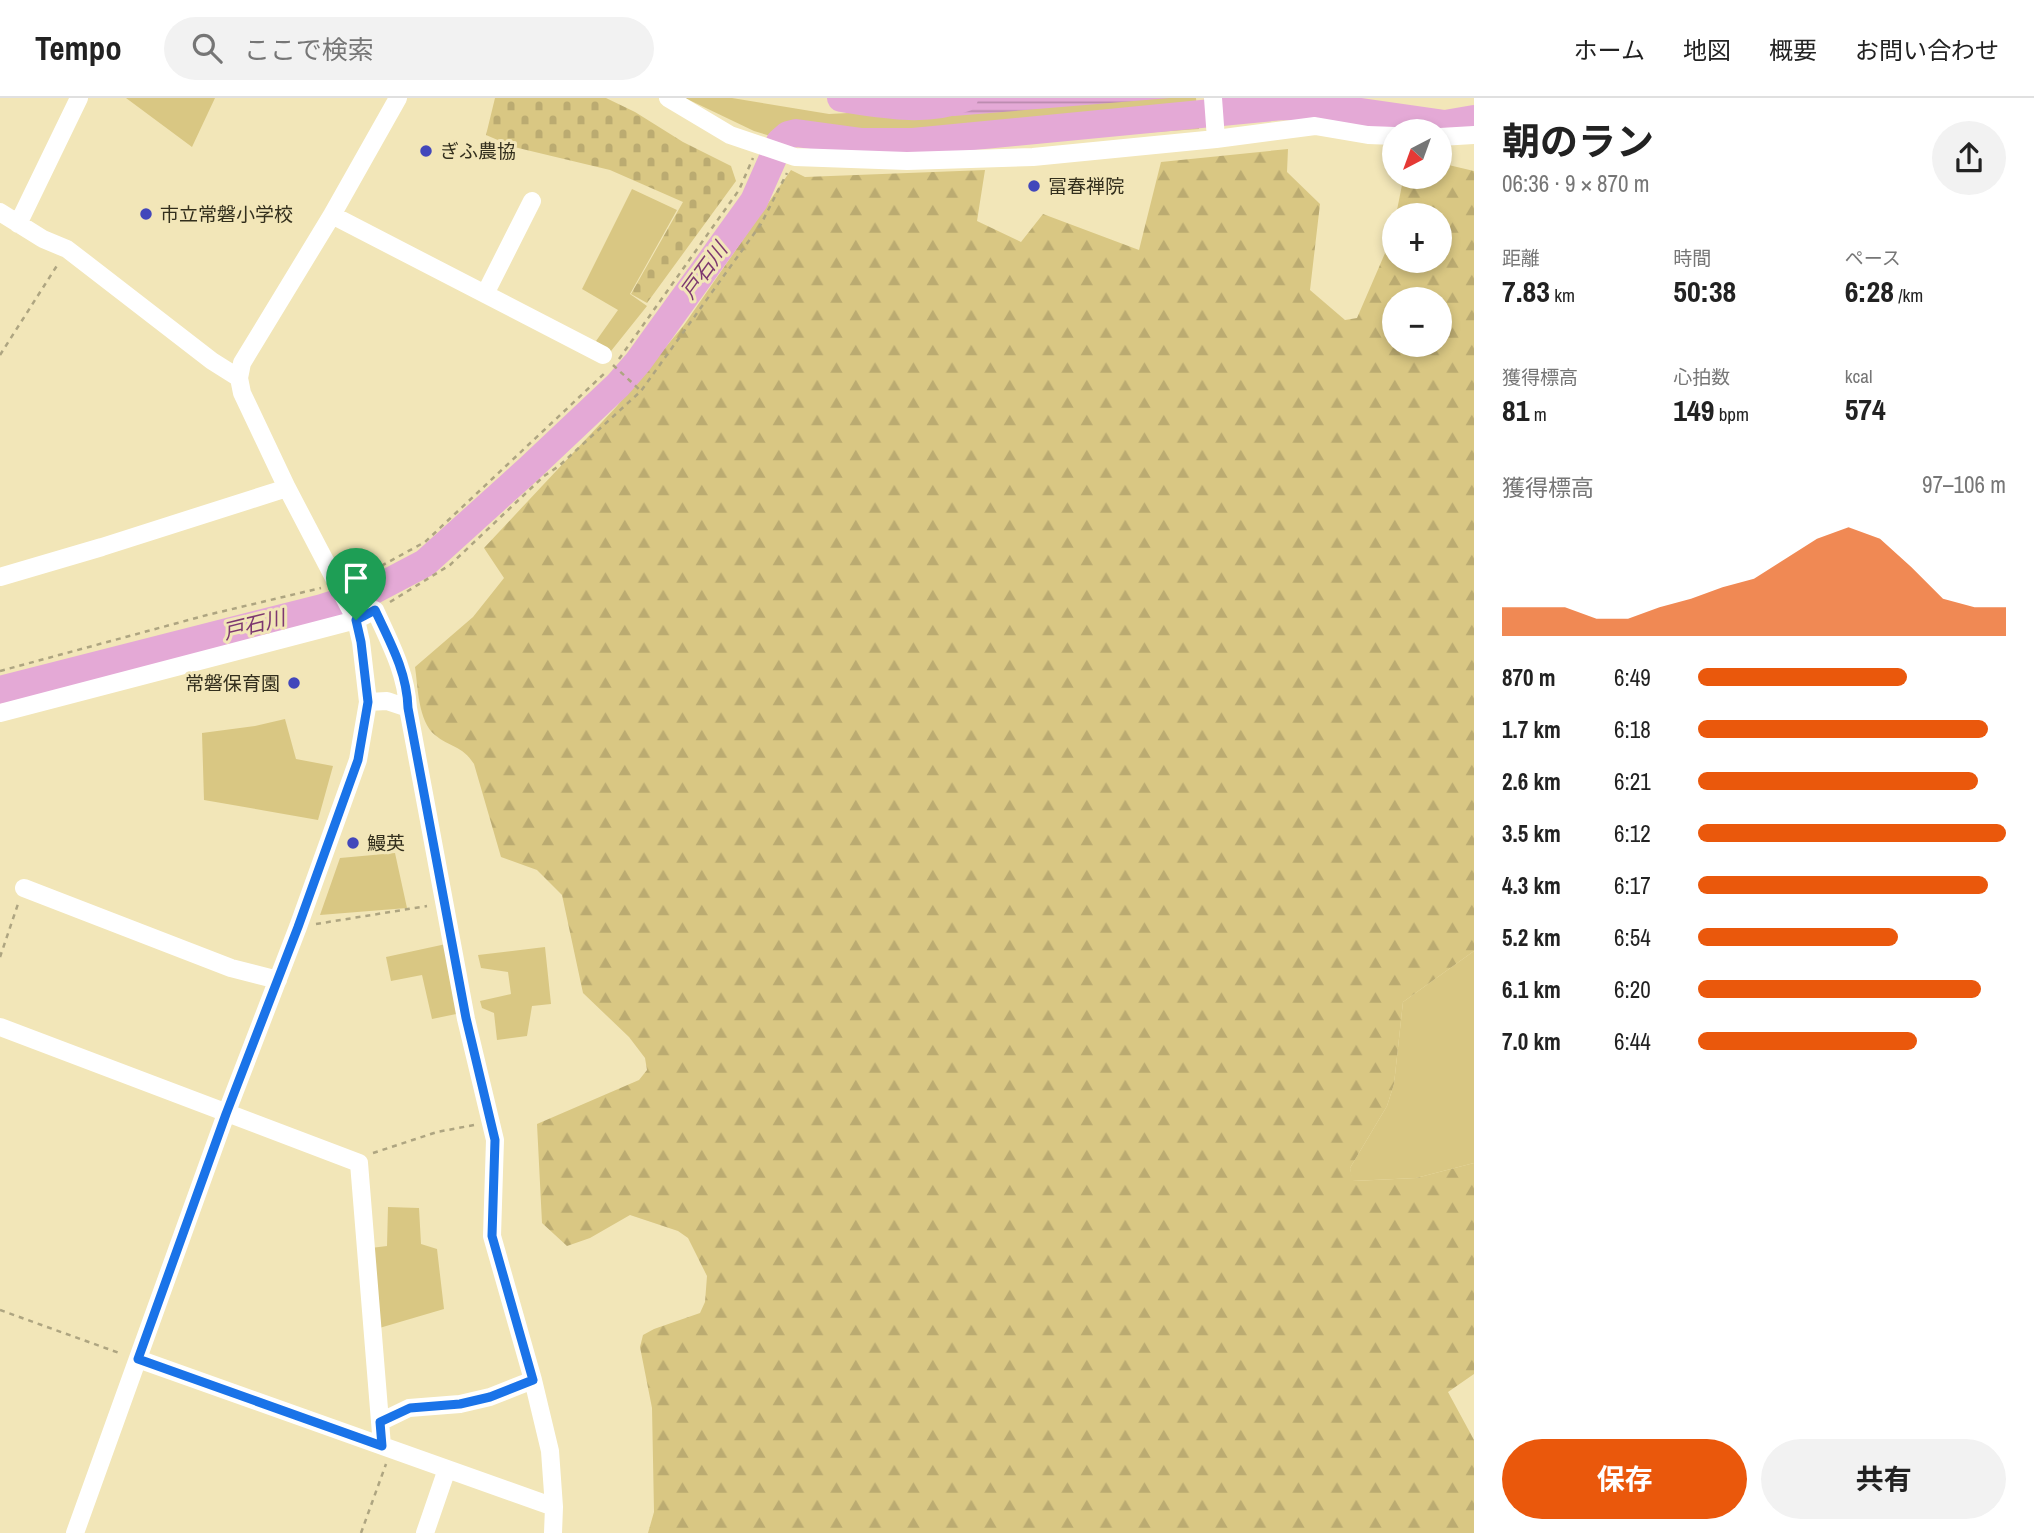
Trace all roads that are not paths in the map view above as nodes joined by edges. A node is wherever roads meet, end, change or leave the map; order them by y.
1 (79, 98) edge
2 (398, 98) edge
3 (668, 98) edge
4 (1213, 98) edge
5 (1216, 134) junction
6 (1474, 135) edge
7 (1382, 136) edge
8 (1452, 136) edge
9 (532, 201) dead end
10 (0, 212) edge
11 (332, 215) junction
12 (18, 225) junction
13 (485, 294) junction
14 (610, 361) road end
15 (239, 378) junction
16 (287, 488) junction
17 (0, 577) edge
18 (354, 617) junction
19 (368, 702) junction
20 (408, 708) junction
21 (0, 713) edge
22 (24, 888) road end
23 (278, 980) junction
24 (0, 1027) edge
25 (226, 1114) junction
26 (138, 1359) junction
27 (533, 1380) junction
28 (380, 1422) junction
29 (387, 1448) junction
30 (447, 1469) junction
31 (554, 1507) junction
32 (75, 1533) edge
33 (425, 1533) edge
34 (553, 1533) edge

1 - 12 street
2 - 11 street
3 - 5 street
4 - 5 street
5 - 7 street
6 - 8 street
9 - 13 street
10 - 12 street
11 - 13 street
11 - 15 street
12 - 15 street
13 - 14 street
15 - 16 street
16 - 17 street
16 - 18 street
18 - 19 street
18 - 20 street
18 - 21 street
19 - 20 street
19 - 23 street
20 - 27 street
22 - 23 street
23 - 25 street
24 - 25 street
25 - 26 street
25 - 28 street
26 - 29 street
26 - 32 street
27 - 28 street
27 - 31 street
28 - 29 street
29 - 30 street
30 - 31 street
30 - 33 street
31 - 34 street

